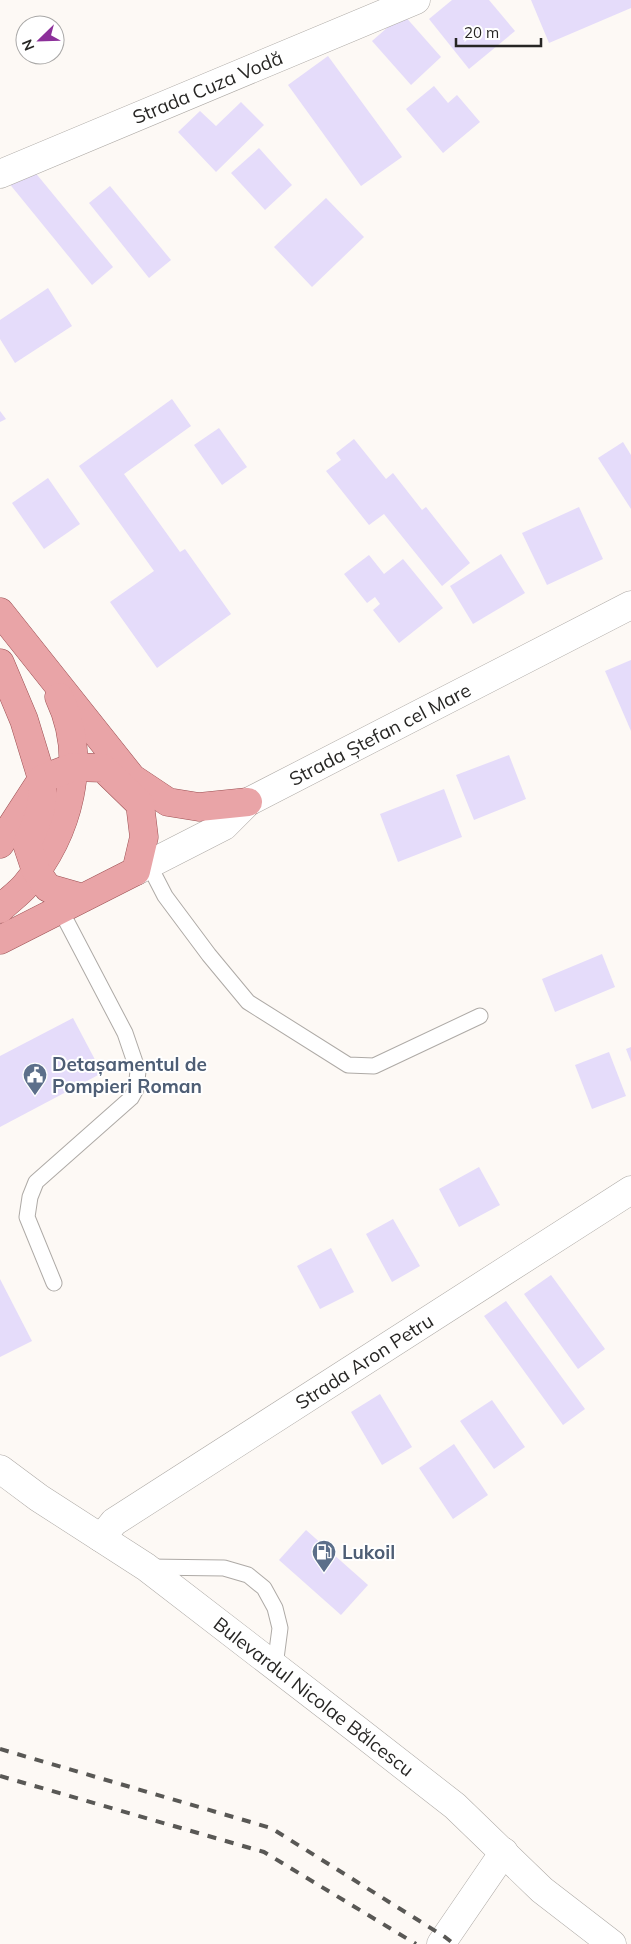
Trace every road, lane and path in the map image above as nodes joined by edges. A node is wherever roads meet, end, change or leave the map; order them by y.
1 (416, 0) edge
2 (0, 174) edge
3 (631, 605) edge
4 (0, 612) edge
5 (0, 663) edge
6 (44, 666) junction
7 (73, 768) junction
8 (132, 778) junction
9 (42, 779) junction
10 (248, 802) junction
11 (140, 804) junction
12 (0, 844) edge
13 (143, 868) junction
14 (36, 871) junction
15 (72, 904) junction
16 (0, 909) edge
17 (0, 940) edge
18 (480, 1016) dead end
19 (631, 1190) edge
20 (54, 1283) dead end
21 (0, 1469) edge
22 (102, 1538) junction
23 (146, 1567) junction
24 (275, 1666) junction
25 (504, 1852) junction
26 (441, 1944) edge
27 (612, 1944) edge

1 - 2 street, Strada Cuza Vodă
3 - 10 street, Strada Ștefan cel Mare
4 - 6 main road
5 - 9 main road
6 - 7 main road
6 - 8 main road
7 - 9 main road
7 - 11 main road
7 - 14 main road
8 - 10 main road
8 - 11 main road
9 - 12 main road
9 - 14 main road
10 - 13 street, Strada Ștefan cel Mare
11 - 13 main road
13 - 15 main road
13 - 18 lane
14 - 15 main road
14 - 16 main road
15 - 17 main road
15 - 20 lane
19 - 22 street, Strada Aron Petru
21 - 22 street, Bulevardul Nicolae Bălcescu
22 - 23 street, Bulevardul Nicolae Bălcescu
23 - 24 street, Bulevardul Nicolae Bălcescu
23 - 24 lane
24 - 25 street, Bulevardul Nicolae Bălcescu
25 - 26 street
25 - 27 street, Bulevardul Nicolae Bălcescu

